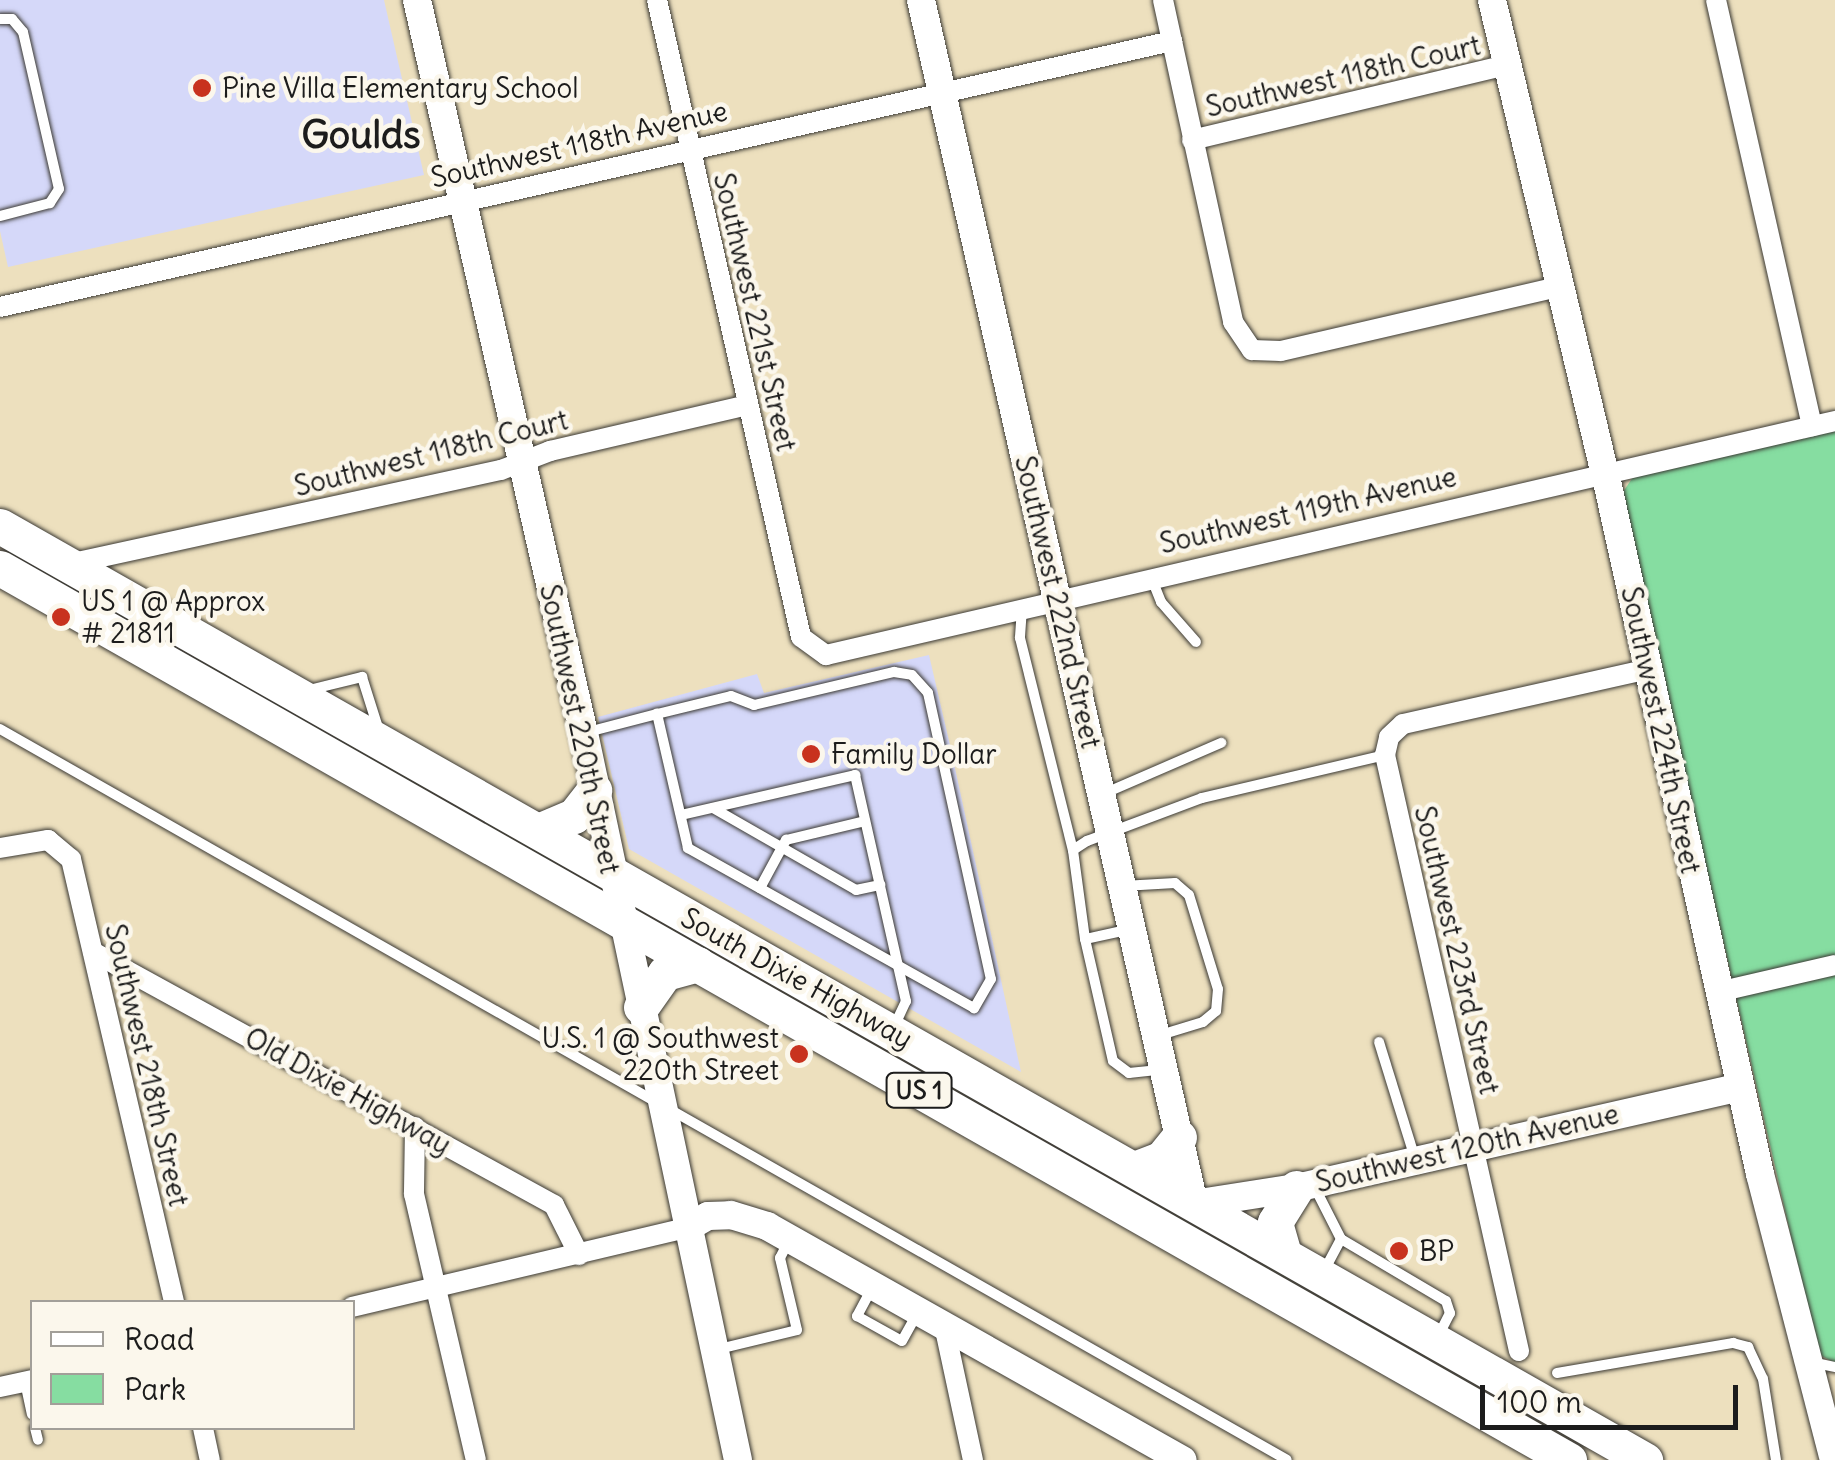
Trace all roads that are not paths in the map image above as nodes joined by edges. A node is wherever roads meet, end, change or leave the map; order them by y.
1 (417, 0) edge
2 (656, 0) edge
3 (921, 0) edge
4 (1163, 0) edge
5 (1492, 0) edge
6 (1716, 0) edge
7 (0, 19) edge
8 (1172, 41) junction
9 (1507, 66) junction
10 (941, 89) junction
11 (1192, 140) junction
12 (690, 147) junction
13 (463, 198) junction
14 (0, 216) edge
15 (1558, 286) junction
16 (0, 307) edge
17 (748, 405) junction
18 (1835, 421) edge
19 (1812, 426) junction
20 (521, 462) junction
21 (1606, 476) junction
22 (0, 526) edge
23 (0, 549) edge
24 (68, 564) junction
25 (0, 568) edge
26 (1150, 576) junction
27 (1056, 600) junction
28 (1022, 608) junction
29 (77, 612) junction
30 (801, 637) joint
31 (1196, 642) dead end
32 (1649, 669) junction
33 (657, 714) junction
34 (0, 729) edge
35 (584, 733) junction
36 (1221, 743) dead end
37 (1387, 746) junction
38 (352, 768) junction
39 (594, 790) junction
40 (1102, 794) junction
41 (712, 808) junction
42 (681, 815) junction
43 (866, 821) junction
44 (538, 830) junction
45 (1110, 830) junction
46 (0, 848) edge
47 (782, 848) junction
48 (1073, 850) junction
49 (611, 873) junction
50 (880, 885) junction
51 (1123, 886) junction
52 (760, 888) junction
53 (622, 922) junction
54 (1132, 929) junction
55 (1085, 939) junction
56 (93, 952) junction
57 (698, 964) junction
58 (898, 965) junction
59 (1835, 965) edge
60 (1718, 992) junction
61 (641, 1007) junction
62 (892, 1032) junction
63 (1156, 1036) junction
64 (1379, 1042) dead end
65 (1164, 1069) junction
66 (1739, 1087) junction
67 (946, 1105) junction
68 (662, 1106) junction
69 (414, 1127) junction
70 (1179, 1137) junction
71 (1474, 1145) junction
72 (1415, 1159) junction
73 (1134, 1169) junction
74 (1304, 1186) junction
75 (1194, 1204) junction
76 (687, 1228) junction
77 (790, 1238) junction
78 (1341, 1239) junction
79 (1284, 1254) junction
80 (578, 1255) junction
81 (1216, 1259) junction
82 (1321, 1276) junction
83 (437, 1288) junction
84 (174, 1300) edge
85 (355, 1307) edge
86 (944, 1325) junction
87 (1436, 1341) junction
88 (713, 1350) junction
89 (1519, 1352) dead end
90 (1822, 1364) edge
91 (1556, 1372) dead end
92 (29, 1381) edge
93 (0, 1388) edge
94 (36, 1430) edge
95 (202, 1430) edge
96 (38, 1440) dead end
97 (210, 1460) edge
98 (476, 1460) edge
99 (738, 1460) edge
100 (973, 1460) edge
101 (1183, 1460) edge
102 (1288, 1460) edge
103 (1569, 1460) edge
104 (1645, 1460) edge
105 (1776, 1460) edge
106 (1834, 1460) edge

1 - 13 street, Southwest 220th Street
2 - 12 street, Southwest 221st Street
3 - 10 street, Southwest 222nd Street
4 - 8 street
5 - 9 street, Southwest 224th Street
6 - 19 street
7 - 14 lane
8 - 10 street, Southwest 118th Avenue
8 - 11 street
9 - 11 street, Southwest 118th Court
9 - 15 street, Southwest 224th Street
10 - 12 street, Southwest 118th Avenue
10 - 27 street, Southwest 222nd Street
11 - 15 street
12 - 13 street, Southwest 118th Avenue
12 - 17 street, Southwest 221st Street
13 - 16 street, Southwest 118th Avenue
13 - 20 street, Southwest 220th Street
15 - 21 street, Southwest 224th Street
17 - 20 street, Southwest 118th Court
17 - 30 street, Southwest 221st Street
18 - 19 street, Southwest 119th Avenue
19 - 21 street, Southwest 119th Avenue
20 - 24 street, Southwest 118th Court
20 - 35 street, Southwest 220th Street
21 - 26 street, Southwest 119th Avenue
21 - 32 street, Southwest 224th Street
22 - 24 highway, South Dixie Highway / US 1
23 - 24 highway
24 - 29 highway
24 - 44 highway, South Dixie Highway / US 1
25 - 29 highway, South Dixie Highway / US 1
26 - 27 street, Southwest 119th Avenue
26 - 31 lane
27 - 28 street, Southwest 119th Avenue
27 - 40 street, Southwest 222nd Street
28 - 30 street, Southwest 119th Avenue
28 - 48 lane
29 - 38 highway, South Dixie Highway / US 1
32 - 37 street
32 - 60 street, Southwest 224th Street
33 - 35 lane
33 - 42 lane
33 - 58 lane
34 - 68 lane
35 - 39 street, Southwest 220th Street
36 - 40 lane
37 - 45 lane
37 - 71 street, Southwest 223rd Street
38 - 49 highway
38 - 53 highway, South Dixie Highway / US 1
39 - 44 highway
39 - 49 street, Southwest 220th Street
40 - 45 street, Southwest 222nd Street
41 - 42 lane
41 - 43 lane
41 - 47 lane
42 - 52 lane
43 - 47 lane
43 - 50 lane
44 - 49 highway, South Dixie Highway / US 1
45 - 48 lane
45 - 51 street, Southwest 222nd Street
46 - 56 street, Southwest 218th Street
47 - 50 lane
47 - 52 lane
48 - 55 lane
49 - 53 street, Southwest 220th Street
49 - 62 highway, South Dixie Highway / US 1
50 - 58 lane
51 - 54 street, Southwest 222nd Street
51 - 63 lane
52 - 58 lane
53 - 57 highway, South Dixie Highway / US 1
53 - 61 street, Southwest 220th Street
53 - 62 highway
54 - 55 lane
54 - 63 street, Southwest 222nd Street
55 - 65 lane
56 - 69 street, Old Dixie Highway
56 - 84 street, Southwest 218th Street
57 - 61 highway
57 - 67 highway, South Dixie Highway / US 1
58 - 62 lane
59 - 60 street
60 - 66 street, Southwest 224th Street
61 - 68 street, Southwest 220th Street
62 - 73 highway, South Dixie Highway / US 1
63 - 65 street, Southwest 222nd Street
64 - 72 lane
65 - 70 street, Southwest 222nd Street
66 - 71 street, Southwest 120th Avenue
66 - 90 street, Southwest 224th Street
67 - 75 highway
67 - 81 highway, South Dixie Highway / US 1
68 - 76 street, Southwest 220th Street
68 - 102 lane
69 - 80 street, Old Dixie Highway
69 - 83 street
70 - 73 highway
70 - 75 street, Southwest 222nd Street
71 - 72 street, Southwest 120th Avenue
71 - 89 street, Southwest 223rd Street
72 - 74 street, Southwest 120th Avenue
73 - 75 highway, South Dixie Highway / US 1
74 - 75 street, Southwest 120th Avenue
74 - 78 lane
74 - 79 highway
75 - 79 highway, South Dixie Highway / US 1
75 - 81 highway
76 - 77 street
76 - 80 street
76 - 88 street, Southwest 220th Street
77 - 86 street
77 - 88 lane
78 - 82 lane
78 - 87 lane
79 - 82 highway, South Dixie Highway / US 1
80 - 83 street
81 - 103 highway, South Dixie Highway / US 1
82 - 87 highway, South Dixie Highway / US 1
83 - 85 street
83 - 98 street
86 - 100 street
86 - 101 street
87 - 104 highway, South Dixie Highway / US 1
88 - 99 street, Southwest 220th Street
90 - 106 street, Southwest 224th Street
91 - 105 lane
92 - 93 street
94 - 96 lane
95 - 97 street

